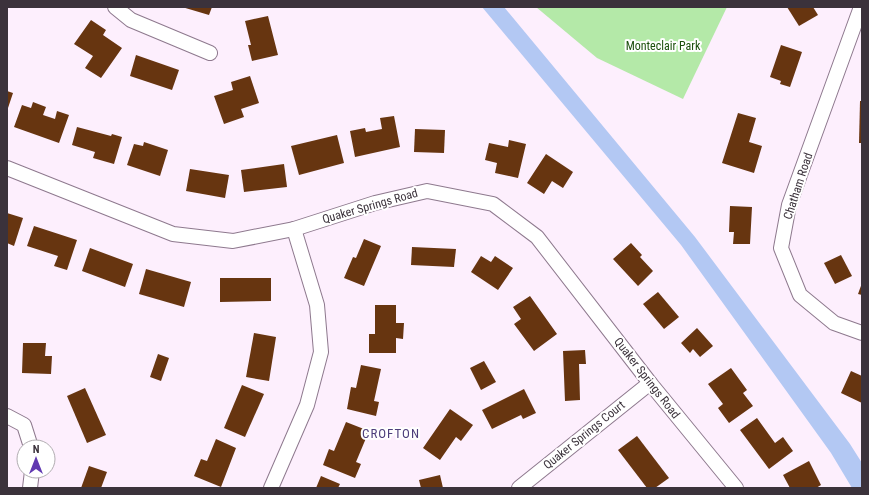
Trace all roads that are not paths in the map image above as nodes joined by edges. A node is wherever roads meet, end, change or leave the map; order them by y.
1 (116, 7) edge
2 (861, 7) edge
3 (210, 53) dead end
4 (7, 168) edge
5 (294, 229) junction
6 (862, 333) edge
7 (650, 383) junction
8 (7, 416) edge
9 (28, 439) edge
10 (271, 488) edge
11 (519, 488) edge
12 (736, 488) edge

1 - 3 street
2 - 6 street, Chatham Road
4 - 5 street, Quaker Springs Road
5 - 7 street, Quaker Springs Road
5 - 10 street
7 - 11 street, Quaker Springs Court
7 - 12 street, Quaker Springs Road
8 - 9 street

